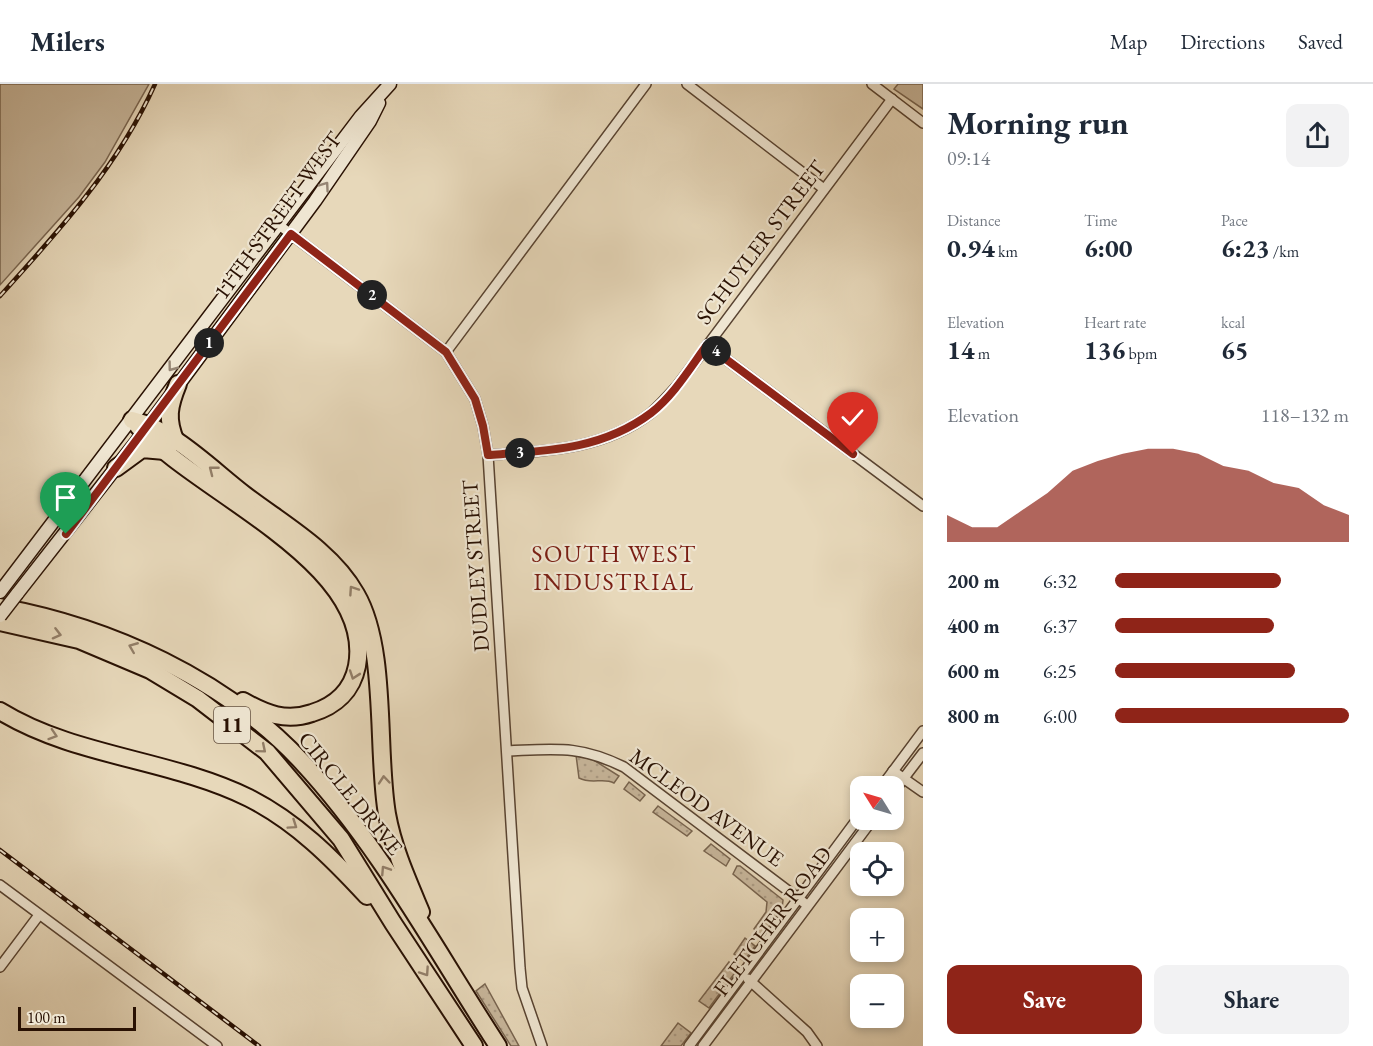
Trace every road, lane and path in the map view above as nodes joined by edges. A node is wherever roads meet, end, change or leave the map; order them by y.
1 (646, 84) edge
2 (687, 84) edge
3 (872, 84) edge
4 (388, 88) edge
5 (892, 99) junction
6 (923, 123) edge
7 (824, 189) junction
8 (279, 225) junction
9 (291, 234) junction
10 (707, 345) junction
11 (446, 352) junction
12 (178, 384) junction
13 (141, 425) junction
14 (171, 446) junction
15 (488, 455) junction
16 (116, 468) junction
17 (923, 506) edge
18 (0, 592) edge
19 (0, 608) edge
20 (0, 616) edge
21 (0, 622) edge
22 (185, 674) junction
23 (0, 711) edge
24 (923, 731) edge
25 (507, 751) junction
26 (923, 753) edge
27 (893, 771) junction
28 (889, 776) edge
29 (901, 776) edge
30 (904, 778) joint
31 (923, 792) edge
32 (850, 829) edge
33 (865, 830) edge
34 (3, 889) edge
35 (798, 899) junction
36 (807, 905) junction
37 (39, 915) junction
38 (393, 923) junction
39 (439, 955) junction
40 (0, 967) edge
41 (742, 974) junction
42 (751, 981) junction
43 (217, 1046) edge
44 (474, 1046) edge
45 (498, 1046) edge
46 (542, 1046) edge
47 (689, 1046) edge
48 (703, 1046) edge
49 (817, 1046) edge

1 - 11 street
2 - 7 street
3 - 5 street
4 - 8 main road, 11TH STREET WEST
9 -> 4 main road, 11TH STREET WEST
5 - 6 street
5 - 7 street, SCHUYLER STREET
7 - 10 street, SCHUYLER STREET
8 - 9 street
8 -> 13 main road, 11TH STREET WEST
9 - 11 street
9 - 12 main road, 11TH STREET WEST
10 - 15 street, SCHUYLER STREET
10 - 17 street
11 - 15 street, DUDLEY STREET
12 - 13 main road, 11TH STREET WEST
12 - 14 highway
13 - 14 highway
13 - 16 main road, 11TH STREET WEST
13 - 18 main road, 11TH STREET WEST
14 - 16 highway
14 -> 22 highway
39 -> 14 highway
15 - 25 street, DUDLEY STREET
16 - 20 main road, 11TH STREET WEST, bridge
22 -> 19 highway, CIRCLE DRIVE / 11
21 -> 38 highway, CIRCLE DRIVE / 11
39 -> 22 highway, CIRCLE DRIVE / 11
23 -> 38 highway
24 - 27 street
25 - 35 street, MCLEOD AVENUE
25 - 46 street, DUDLEY STREET
26 - 30 street
27 - 28 street
27 - 29 street
30 - 31 street
32 - 35 street, FLETCHER ROAD
33 - 36 street, FLETCHER ROAD
34 - 37 street
35 - 36 street, MCLEOD AVENUE
35 - 41 street, FLETCHER ROAD
36 - 42 street, FLETCHER ROAD
37 - 40 street
37 - 43 street
38 -> 44 highway, CIRCLE DRIVE / 11
39 - 45 highway, CIRCLE DRIVE / 11
41 - 42 street
41 - 47 street, FLETCHER ROAD
42 - 48 street, FLETCHER ROAD
42 - 49 street

